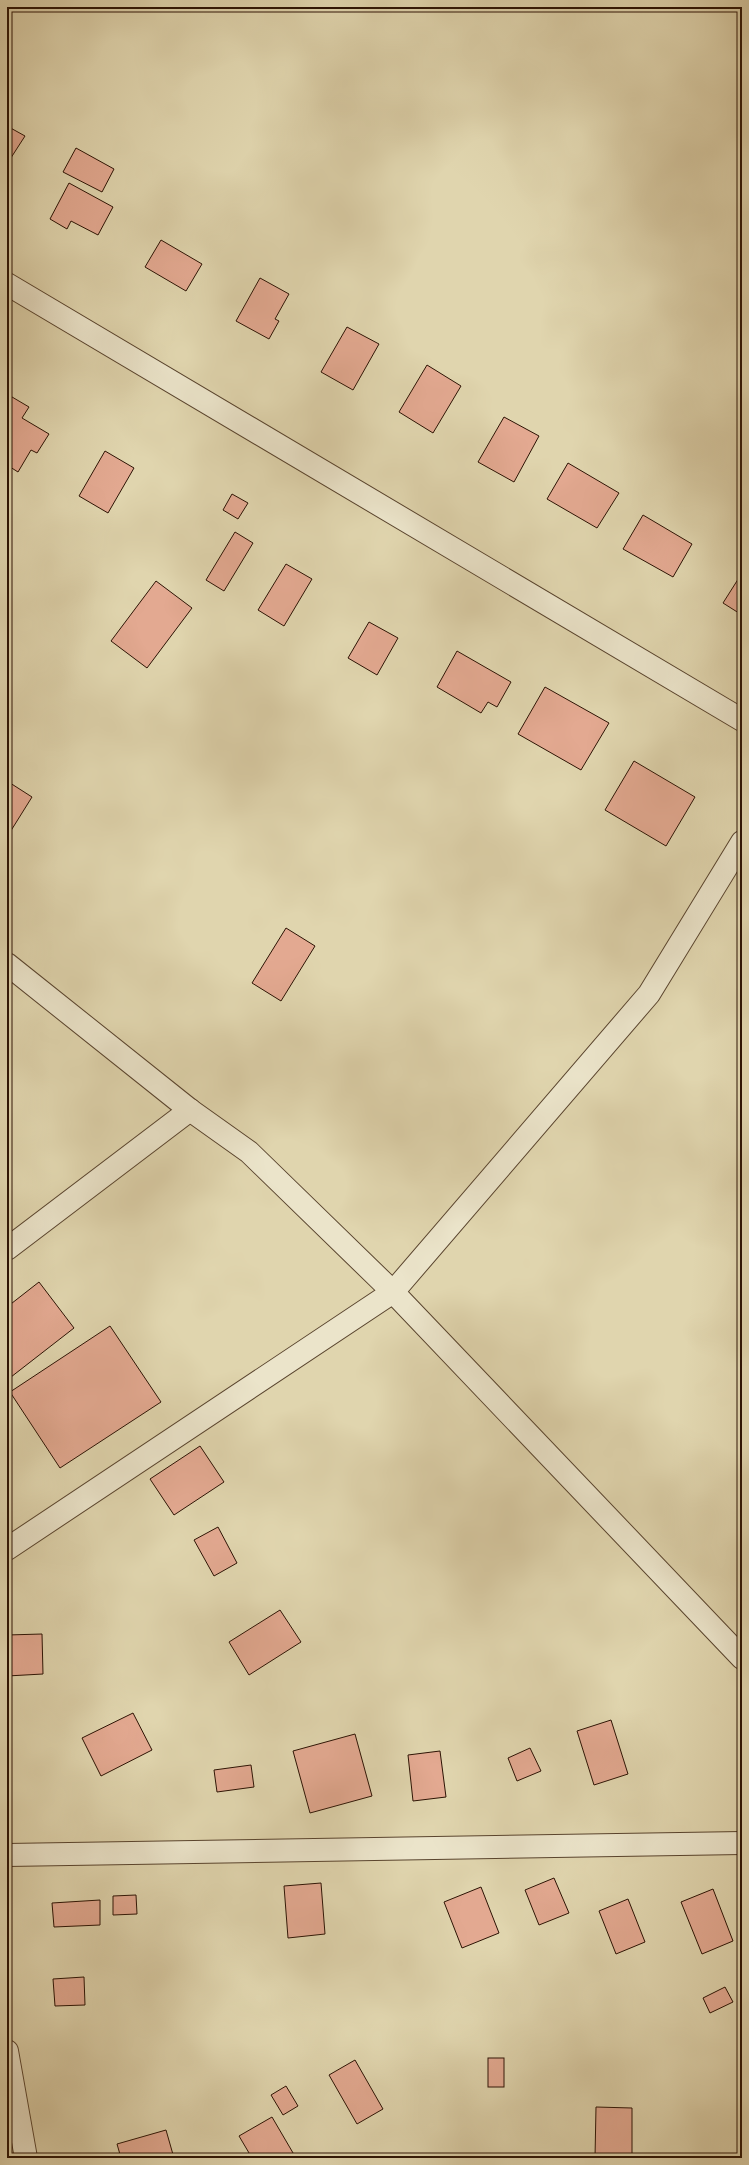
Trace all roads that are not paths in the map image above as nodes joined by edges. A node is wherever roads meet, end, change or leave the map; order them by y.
1 (7, 284) edge
2 (742, 720) edge
3 (742, 842) edge
4 (7, 964) edge
5 (190, 1110) junction
6 (7, 1249) edge
7 (393, 1292) junction
8 (7, 1550) edge
9 (742, 1658) edge
10 (742, 1843) edge
11 (7, 1854) edge
12 (7, 2051) edge
13 (26, 2158) edge

1 - 2 street
3 - 7 street
4 - 5 street
5 - 6 street
5 - 7 street
7 - 8 street
7 - 9 street
10 - 11 street
12 - 13 street

